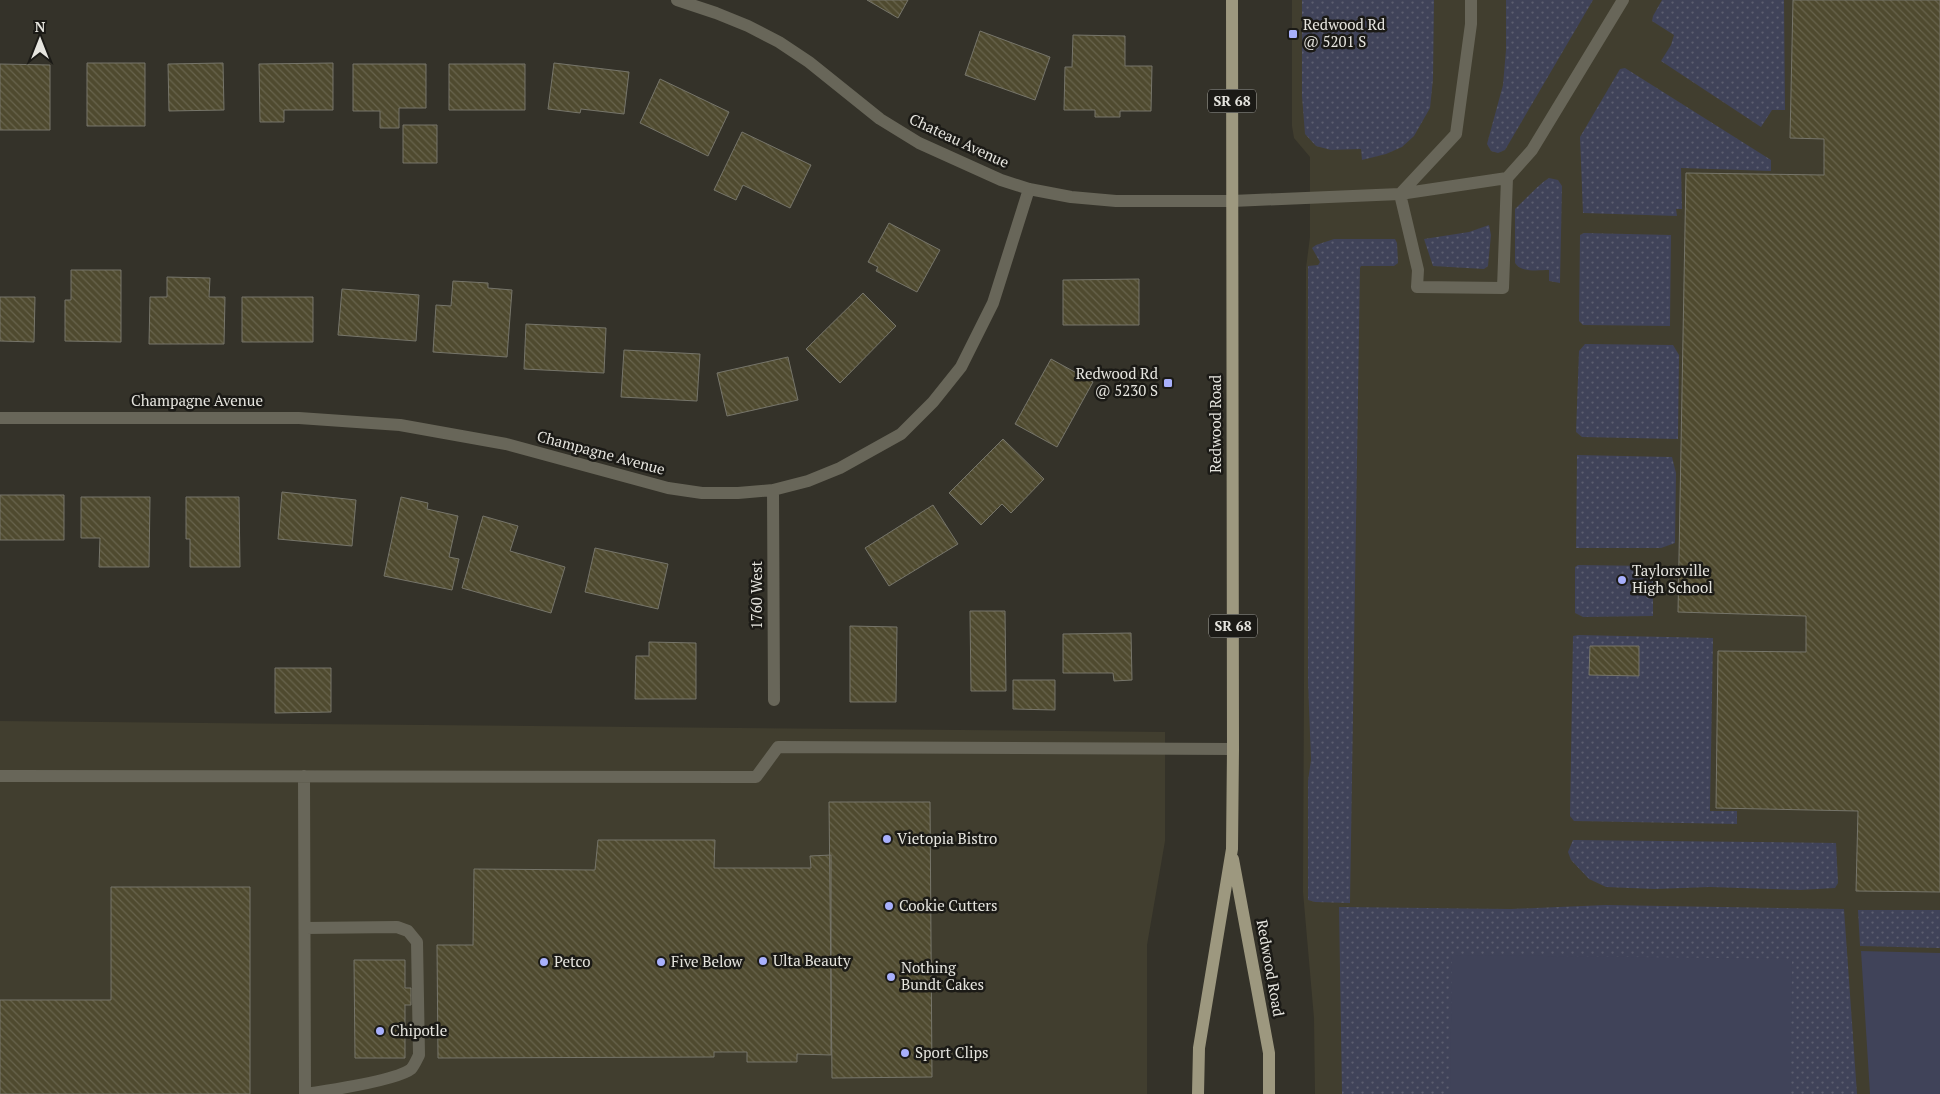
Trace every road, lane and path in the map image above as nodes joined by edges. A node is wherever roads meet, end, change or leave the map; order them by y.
1 (677, 0) edge
2 (1232, 0) edge
3 (1471, 0) edge
4 (1622, 0) edge
5 (1507, 178) junction
6 (1029, 189) junction
7 (1400, 194) junction
8 (1232, 201) junction
9 (0, 418) edge
10 (773, 490) junction
11 (774, 700) dead end
12 (1233, 749) junction
13 (0, 776) edge
14 (304, 776) junction
15 (1232, 849) junction
16 (305, 928) junction
17 (305, 1094) edge
18 (1198, 1094) edge
19 (1269, 1094) edge

1 - 6 street, Chateau Avenue
2 - 8 main road, Redwood Road / SR 68
3 - 7 street
4 - 5 street
5 - 7 street, Chateau Avenue
5 - 7 street
6 - 8 street, Chateau Avenue
6 - 10 street, Champagne Avenue
7 - 8 street, Chateau Avenue
8 - 12 main road, Redwood Road / SR 68
9 - 10 street, Champagne Avenue
10 - 11 street, 1760 West
12 - 14 street
12 - 15 main road, Redwood Road / SR 68
13 - 14 street
14 - 16 street
15 - 18 main road, Redwood Road / SR 68
15 - 19 main road, Redwood Road / SR 68
16 - 17 street
16 - 17 street

